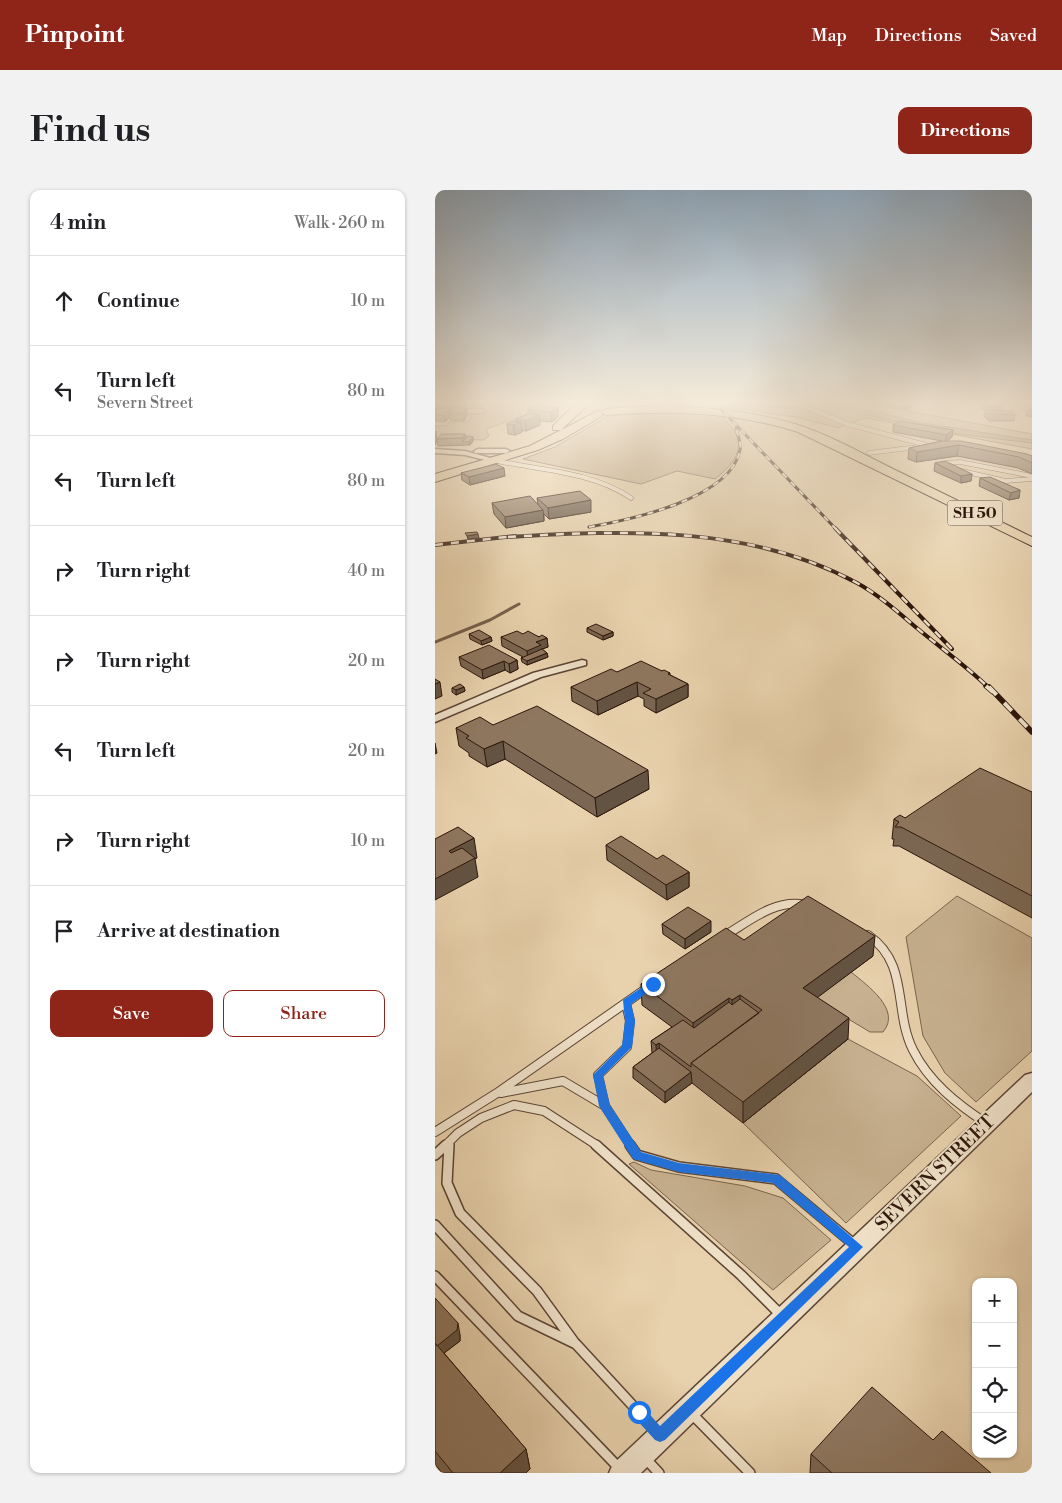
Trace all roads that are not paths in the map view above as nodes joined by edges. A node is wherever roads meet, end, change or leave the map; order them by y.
1 (462, 464) edge
2 (487, 464) edge
3 (510, 464) edge
4 (875, 464) edge
5 (891, 464) edge
6 (947, 464) edge
7 (968, 464) edge
8 (435, 471) edge
9 (435, 478) edge
10 (1032, 478) edge
11 (631, 498) dead end
12 (1032, 532) edge
13 (1032, 542) edge
14 (582, 663) dead end
15 (435, 719) edge
16 (817, 911) edge
17 (857, 930) edge
18 (716, 942) edge
19 (653, 984) edge
20 (626, 1003) junction
21 (1032, 1080) edge
22 (473, 1106) junction
23 (605, 1106) junction
24 (987, 1123) junction
25 (435, 1132) edge
26 (449, 1142) junction
27 (435, 1155) edge
28 (435, 1225) edge
29 (857, 1247) junction
30 (435, 1276) edge
31 (783, 1318) junction
32 (576, 1344) junction
33 (687, 1409) junction
34 (660, 1435) junction
35 (641, 1454) junction
36 (622, 1472) edge
37 (659, 1473) edge
38 (750, 1473) edge

1 - 8 highway, SH 50
2 - 9 highway, SH 50
3 - 11 lane
4 - 13 main road, SH 50
5 - 12 main road, SH 50
6 - 10 lane
7 - 10 lane
14 - 15 street
16 - 18 lane
17 - 24 lane
19 - 20 lane
20 - 22 lane
20 - 23 lane
21 - 24 street, SEVERN STREET
22 - 23 lane
22 - 25 lane
23 - 29 lane
24 - 29 street, SEVERN STREET
26 - 27 lane
26 - 31 lane
26 - 32 lane
28 - 32 lane
29 - 31 street, SEVERN STREET
30 - 36 lane
31 - 33 street, SEVERN STREET
32 - 34 lane
33 - 34 street, SEVERN STREET
33 - 38 lane
34 - 35 street, SEVERN STREET
35 - 36 street, SEVERN STREET
35 - 37 lane

